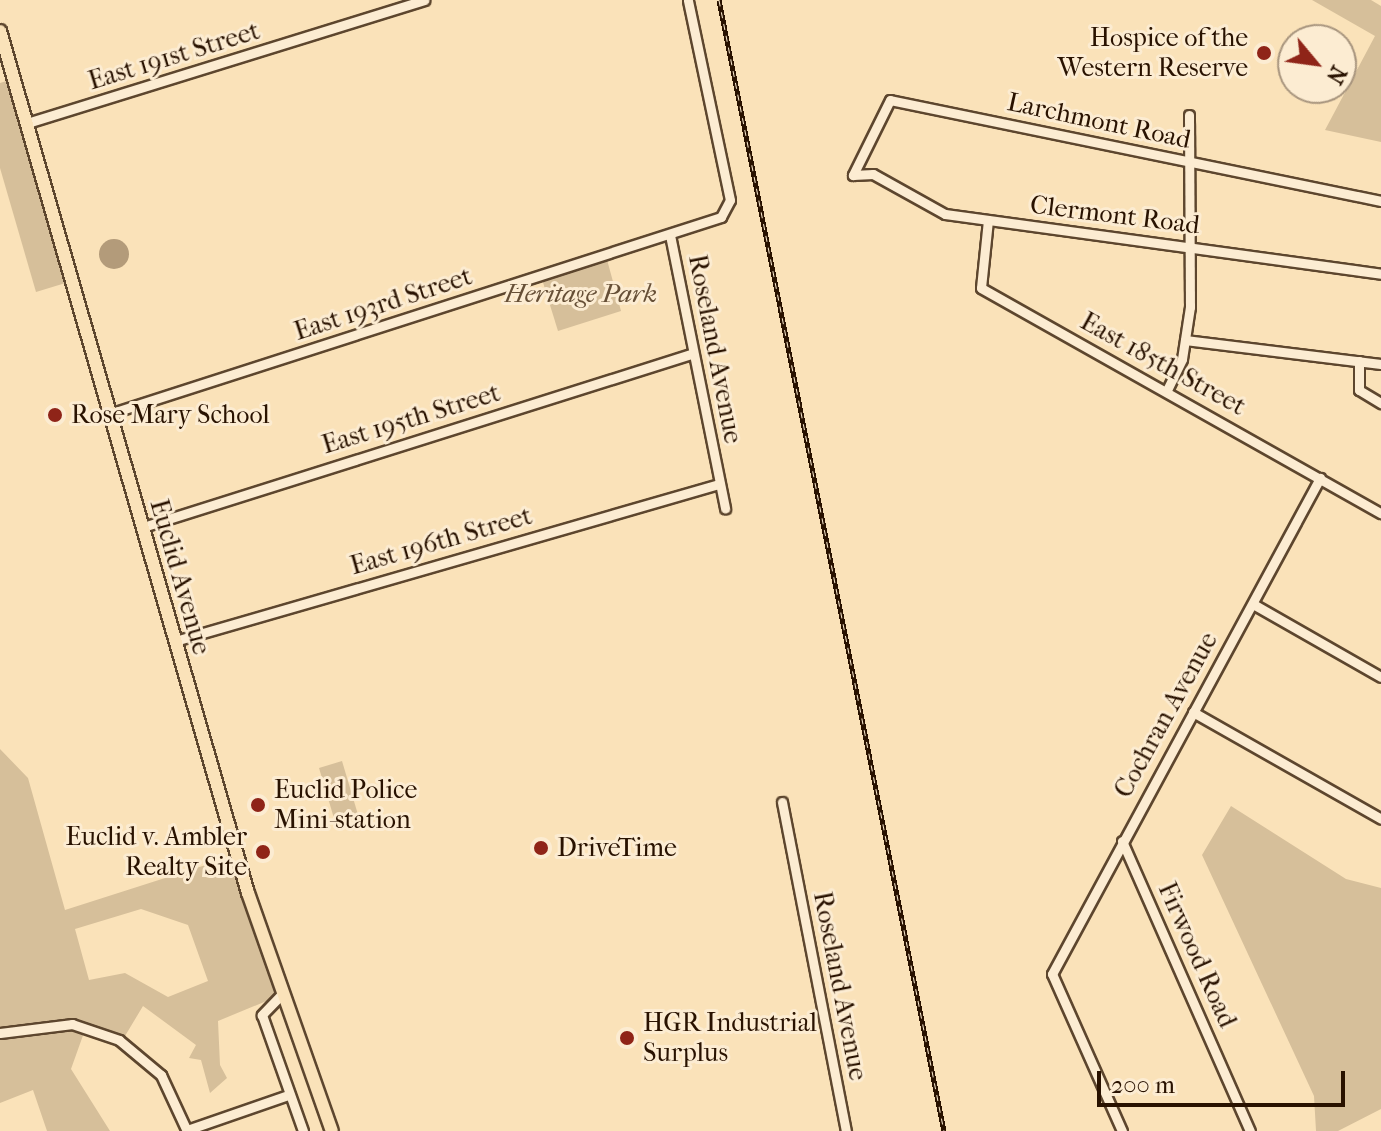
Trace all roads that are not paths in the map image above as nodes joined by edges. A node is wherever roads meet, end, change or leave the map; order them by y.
1 (424, 0) edge
2 (688, 0) edge
3 (0, 31) edge
4 (1189, 115) dead end
5 (27, 123) junction
6 (1189, 162) junction
7 (853, 175) joint
8 (1381, 201) edge
9 (988, 220) junction
10 (670, 235) junction
11 (1191, 246) junction
12 (1381, 274) edge
13 (1185, 340) junction
14 (691, 354) junction
15 (1359, 361) junction
16 (1381, 364) edge
17 (1167, 390) junction
18 (1381, 403) edge
19 (109, 414) junction
20 (1320, 478) junction
21 (719, 484) junction
22 (725, 509) dead end
23 (1381, 513) edge
24 (143, 527) junction
25 (1253, 604) junction
26 (175, 641) junction
27 (1381, 677) edge
28 (1193, 712) junction
29 (782, 802) dead end
30 (1381, 819) edge
31 (1122, 841) junction
32 (281, 995) junction
33 (0, 1033) edge
34 (288, 1095) junction
35 (187, 1130) edge
36 (303, 1131) edge
37 (332, 1131) edge
38 (846, 1131) edge
39 (1122, 1131) edge
40 (1250, 1131) edge

1 - 5 street, East 191st Street
2 - 10 street, Roseland Avenue
3 - 5 main road, Euclid Avenue
4 - 6 street
5 - 19 main road, Euclid Avenue
6 - 7 street, Larchmont Road
6 - 8 street, Larchmont Road
6 - 11 street
7 - 9 street, Clermont Road
9 - 11 street, Clermont Road
9 - 17 street, East 185th Street
10 - 14 street, Roseland Avenue
10 - 19 street, East 193rd Street
11 - 12 street, Clermont Road
11 - 13 street
13 - 15 street
13 - 17 street
14 - 21 street, Roseland Avenue
14 - 24 street, East 195th Street
15 - 16 street
15 - 18 street
17 - 20 street, East 185th Street
19 - 24 main road, Euclid Avenue
20 - 23 street, East 185th Street
20 - 25 street, Cochran Avenue
21 - 22 street, Roseland Avenue
21 - 26 street, East 196th Street
24 - 26 main road, Euclid Avenue
25 - 27 street
25 - 28 street, Cochran Avenue
26 - 32 main road, Euclid Avenue
28 - 30 street
28 - 31 street, Cochran Avenue
29 - 38 street, Roseland Avenue
31 - 39 street, Cochran Avenue
31 - 40 street, Firwood Road
32 - 34 street
32 - 37 main road, Euclid Avenue
33 - 35 street
34 - 35 street
34 - 36 street

